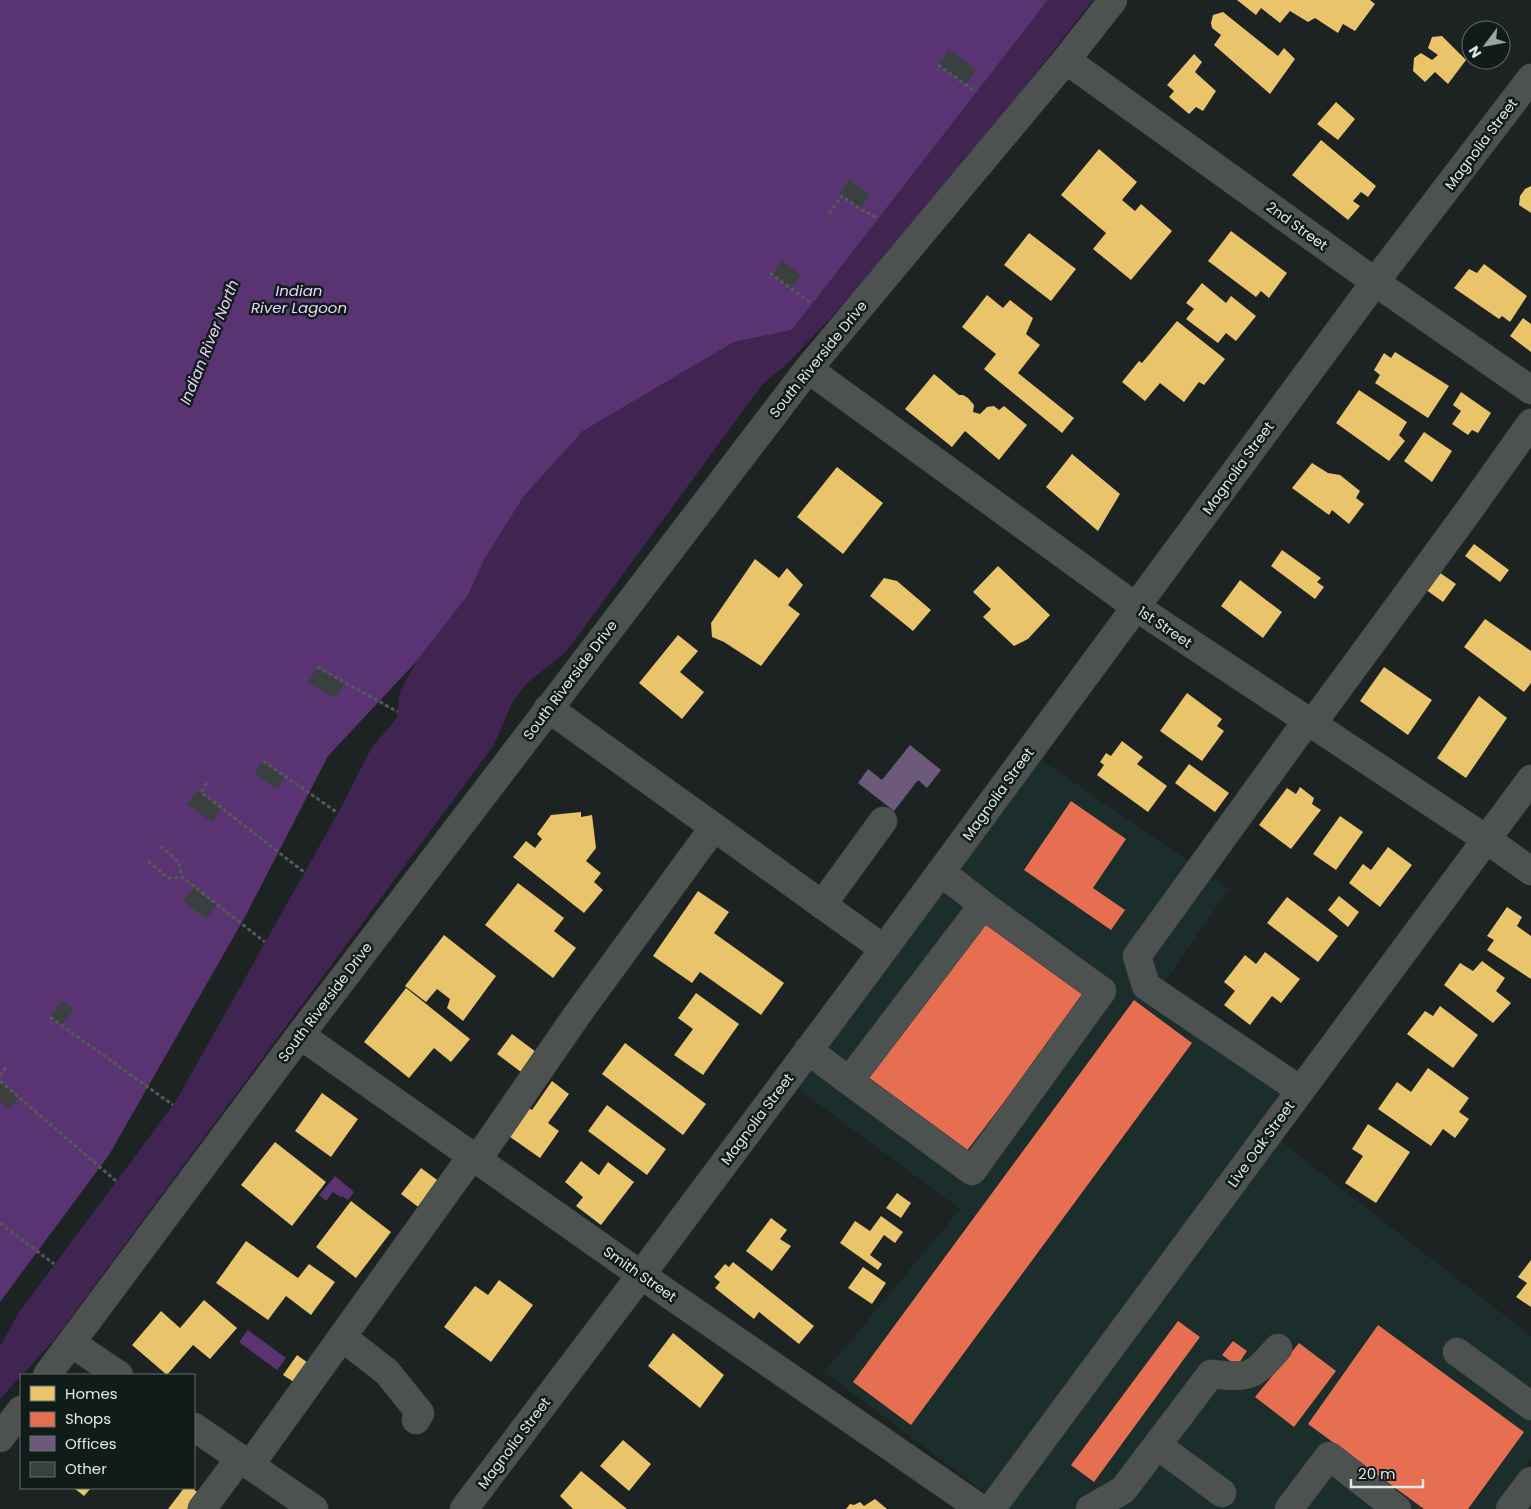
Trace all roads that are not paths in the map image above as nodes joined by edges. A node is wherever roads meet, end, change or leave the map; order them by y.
1 (1113, 0) edge
2 (1066, 60) junction
3 (1531, 78) edge
4 (1375, 282) junction
5 (808, 369) junction
6 (1531, 390) edge
7 (1531, 423) edge
8 (1136, 607) junction
9 (548, 708) junction
10 (1310, 722) junction
11 (1531, 779) edge
12 (883, 821) dead end
13 (714, 827) junction
14 (1486, 839) junction
15 (1531, 871) edge
16 (941, 872) junction
17 (984, 904) junction
18 (822, 905) junction
19 (884, 949) junction
20 (300, 1035) junction
21 (808, 1050) junction
22 (849, 1082) junction
23 (1300, 1090) junction
24 (474, 1158) junction
25 (641, 1275) junction
26 (342, 1336) junction
27 (71, 1343) junction
28 (1278, 1348) dead end
29 (1457, 1352) dead end
30 (48, 1374) edge
31 (118, 1374) edge
32 (1531, 1406) edge
33 (20, 1411) edge
34 (416, 1420) dead end
35 (195, 1428) edge
36 (0, 1438) edge
37 (1157, 1444) junction
38 (245, 1462) junction
39 (1531, 1481) edge
40 (1222, 1494) dead end
41 (202, 1509) edge
42 (314, 1509) edge
43 (464, 1509) edge
44 (981, 1509) edge
45 (991, 1509) edge
46 (1090, 1509) edge
47 (1289, 1509) edge
48 (1397, 1509) edge
49 (1510, 1509) edge

1 - 2 street, South Riverside Drive
2 - 4 street, 2nd Street
2 - 5 street, South Riverside Drive
3 - 4 street, Magnolia Street
4 - 6 street, 2nd Street
4 - 8 street, Magnolia Street
5 - 8 street, 1st Street
5 - 9 street, South Riverside Drive
7 - 10 street
8 - 10 street, 1st Street
8 - 16 street, Magnolia Street
9 - 13 street
9 - 20 street, South Riverside Drive
10 - 14 street, 1st Street
10 - 23 street
11 - 14 street, Live Oak Street
12 - 18 street
13 - 18 street
13 - 24 street
14 - 15 street, 1st Street
14 - 23 street, Live Oak Street
16 - 17 street
16 - 19 street, Magnolia Street
17 - 22 street
17 - 22 street
18 - 19 street
19 - 21 street, Magnolia Street
20 - 24 street, Smith Street
20 - 27 street, South Riverside Drive
21 - 22 street
21 - 25 street, Magnolia Street
23 - 45 street, Live Oak Street
24 - 25 street, Smith Street
24 - 26 street
25 - 43 street, Magnolia Street
25 - 44 street, Smith Street
26 - 34 street
26 - 38 street
27 - 30 street, South Riverside Drive
27 - 31 street
28 - 37 street
29 - 32 street
33 - 36 street
35 - 38 street
37 - 40 street
37 - 46 street
38 - 41 street
38 - 42 street
39 - 49 street
47 - 48 street

